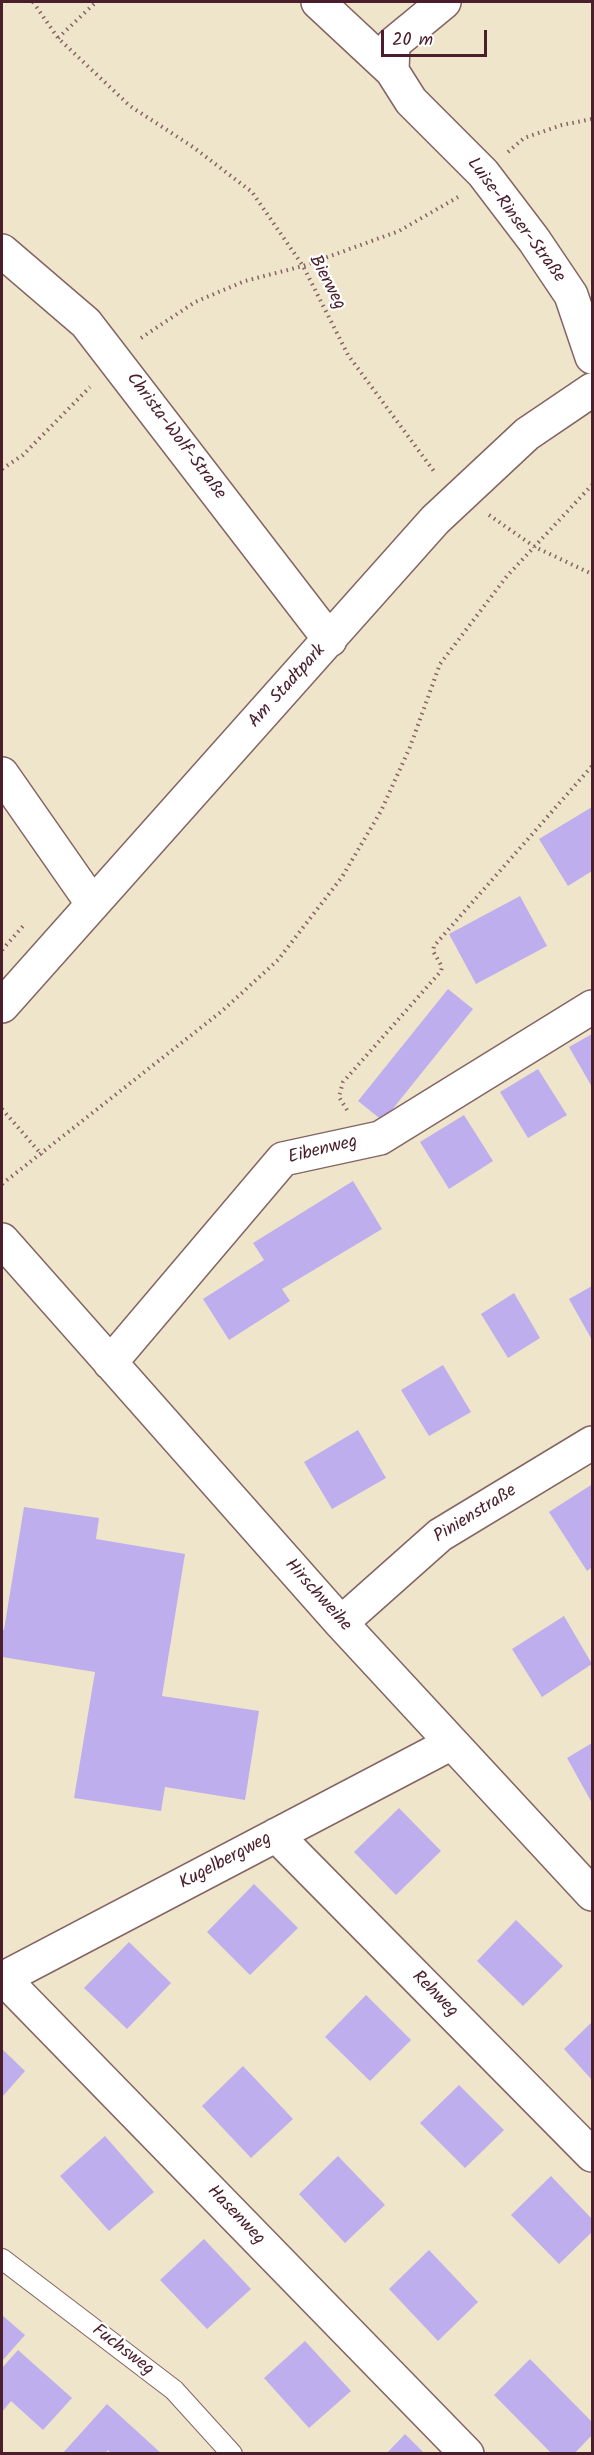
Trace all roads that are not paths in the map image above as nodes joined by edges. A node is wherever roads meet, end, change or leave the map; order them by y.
1 (318, 2) edge
2 (444, 2) edge
3 (392, 71) junction
4 (2, 251) edge
5 (592, 357) edge
6 (592, 390) edge
7 (330, 640) junction
8 (2, 774) edge
9 (92, 903) junction
10 (2, 1006) edge
11 (592, 1007) edge
12 (2, 1240) edge
13 (110, 1363) junction
14 (592, 1443) edge
15 (341, 1623) junction
16 (450, 1744) junction
17 (276, 1835) junction
18 (592, 1894) edge
19 (2, 1978) edge
20 (592, 2154) edge
21 (2, 2259) edge
22 (232, 2454) edge
23 (467, 2454) edge

1 - 3 street, Luise-Rinser-Straße
2 - 3 street
3 - 5 street, Luise-Rinser-Straße
4 - 7 street, Christa-Wolf-Straße
6 - 7 street, Am Stadtpark
7 - 9 street, Am Stadtpark
8 - 9 street
9 - 10 street, Am Stadtpark
11 - 13 street, Eibenweg
12 - 13 street, Hirschweihe
13 - 15 street, Hirschweihe
14 - 15 street, Pinienstraße
15 - 16 street, Hirschweihe
16 - 17 street, Kugelbergweg
16 - 18 street, Hirschweihe
17 - 19 street, Kugelbergweg
17 - 20 street, Rehweg
19 - 23 street, Hasenweg
21 - 22 lane, Fuchsweg

